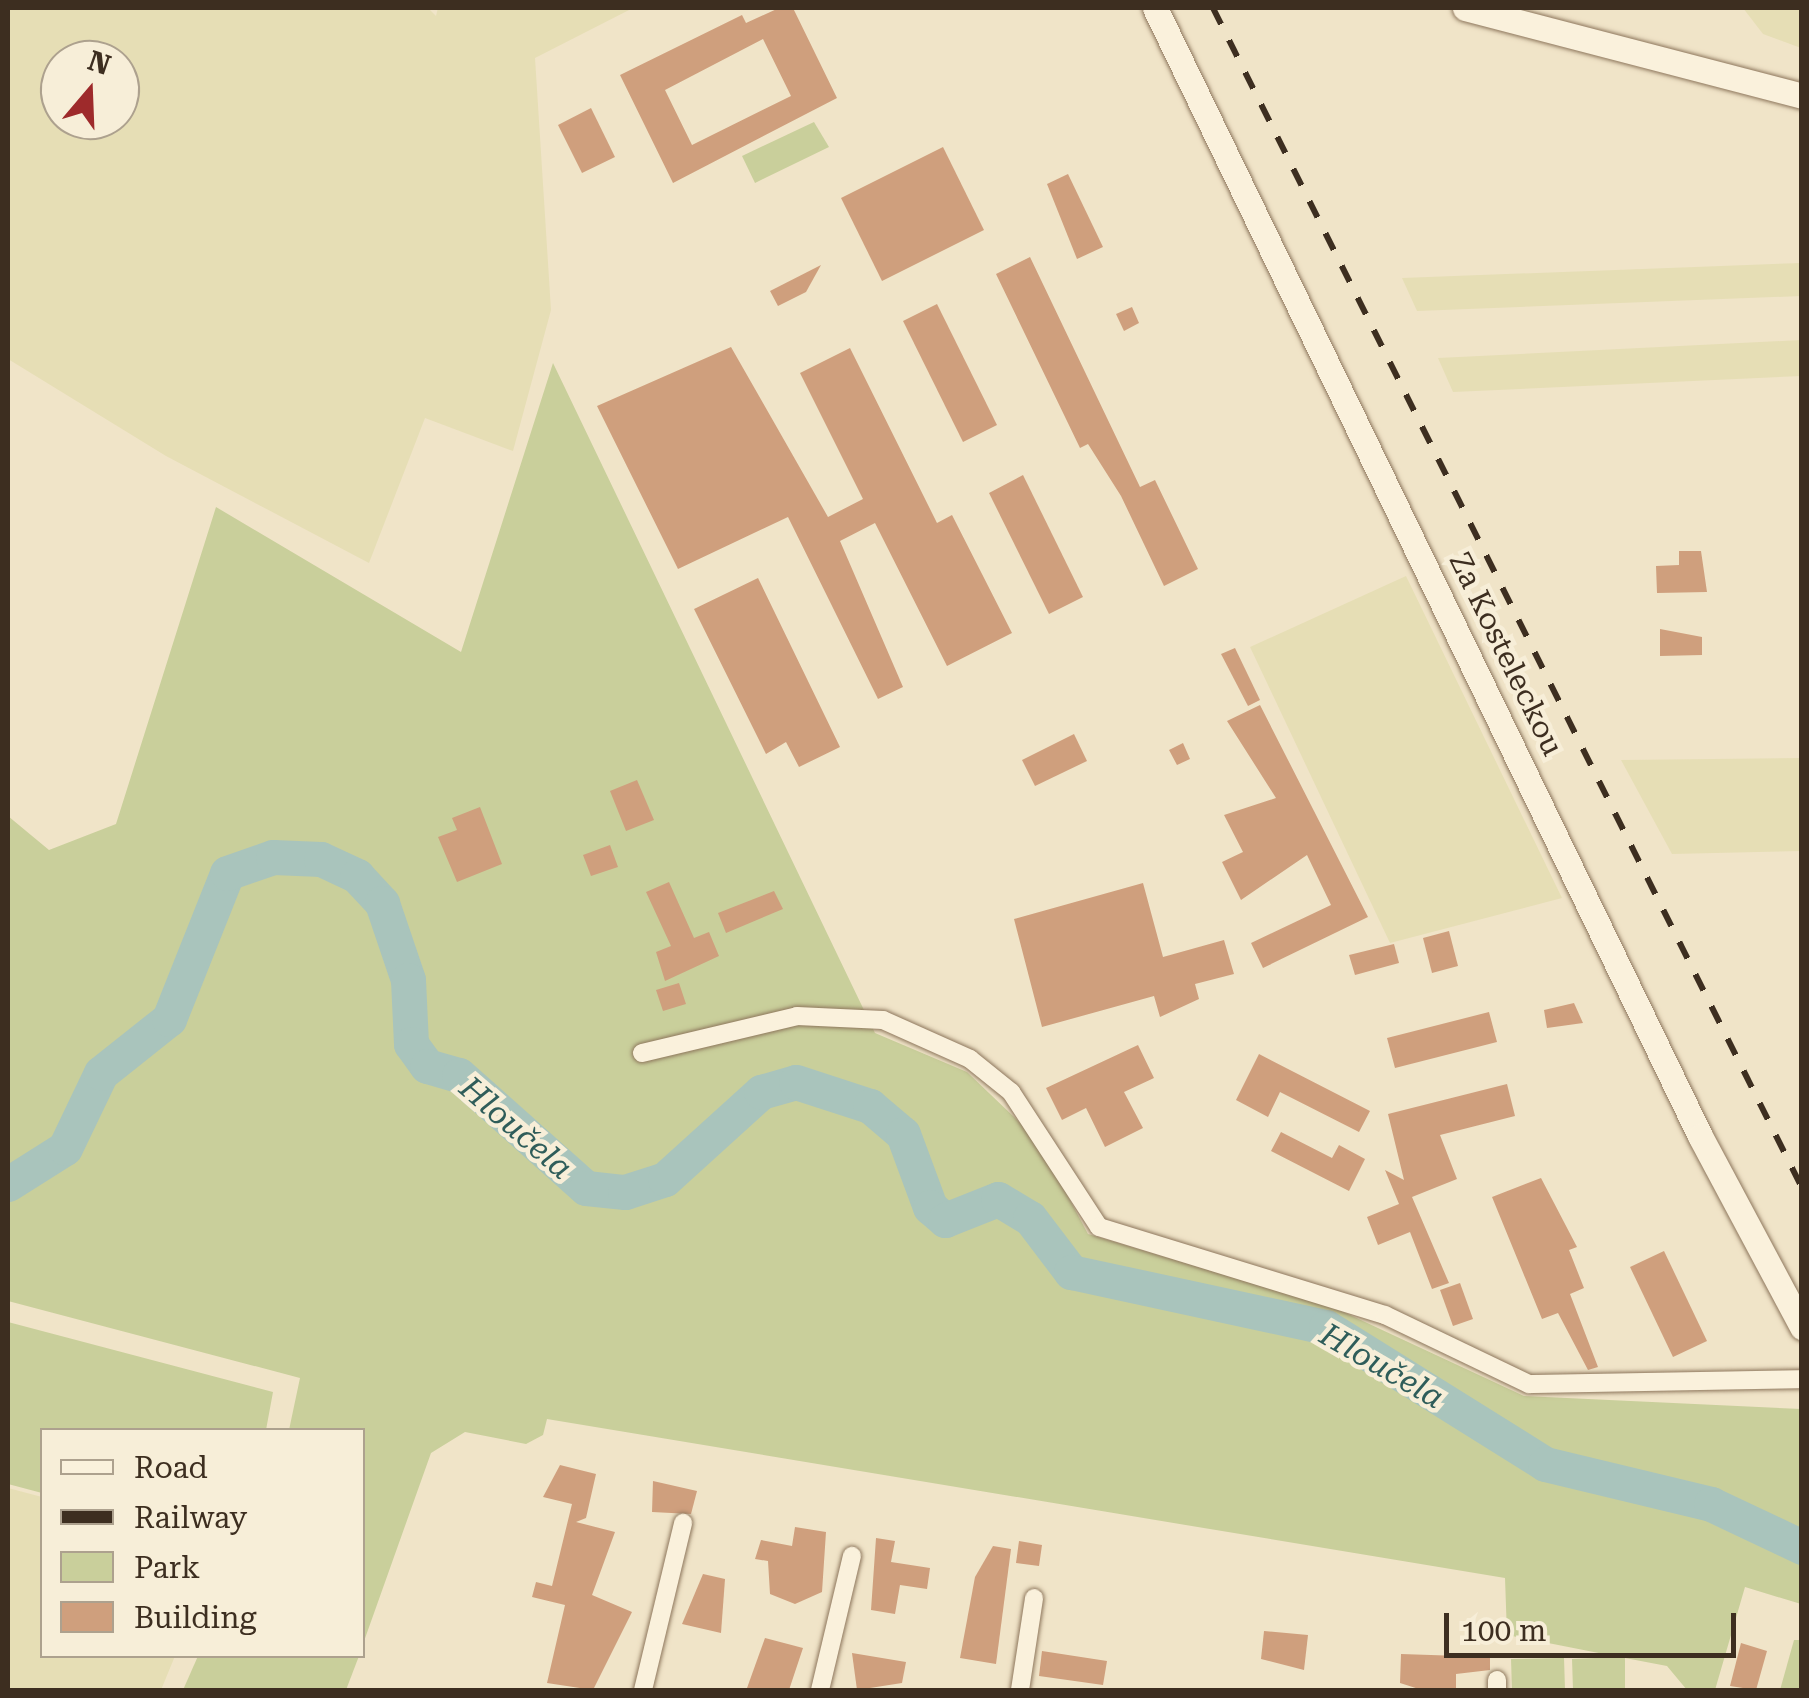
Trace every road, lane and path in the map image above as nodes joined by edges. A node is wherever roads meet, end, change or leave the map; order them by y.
1 (1156, 8) edge
2 (1464, 8) edge
3 (1802, 93) edge
4 (642, 1053) dead end
5 (1802, 1327) edge
6 (1802, 1379) edge
7 (683, 1523) dead end
8 (852, 1556) dead end
9 (1034, 1598) dead end
10 (643, 1690) edge
11 (820, 1690) edge
12 (1020, 1690) edge

1 - 5 street, Za Kosteleckou
2 - 3 street
4 - 6 street
7 - 10 street
8 - 11 street
9 - 12 street

